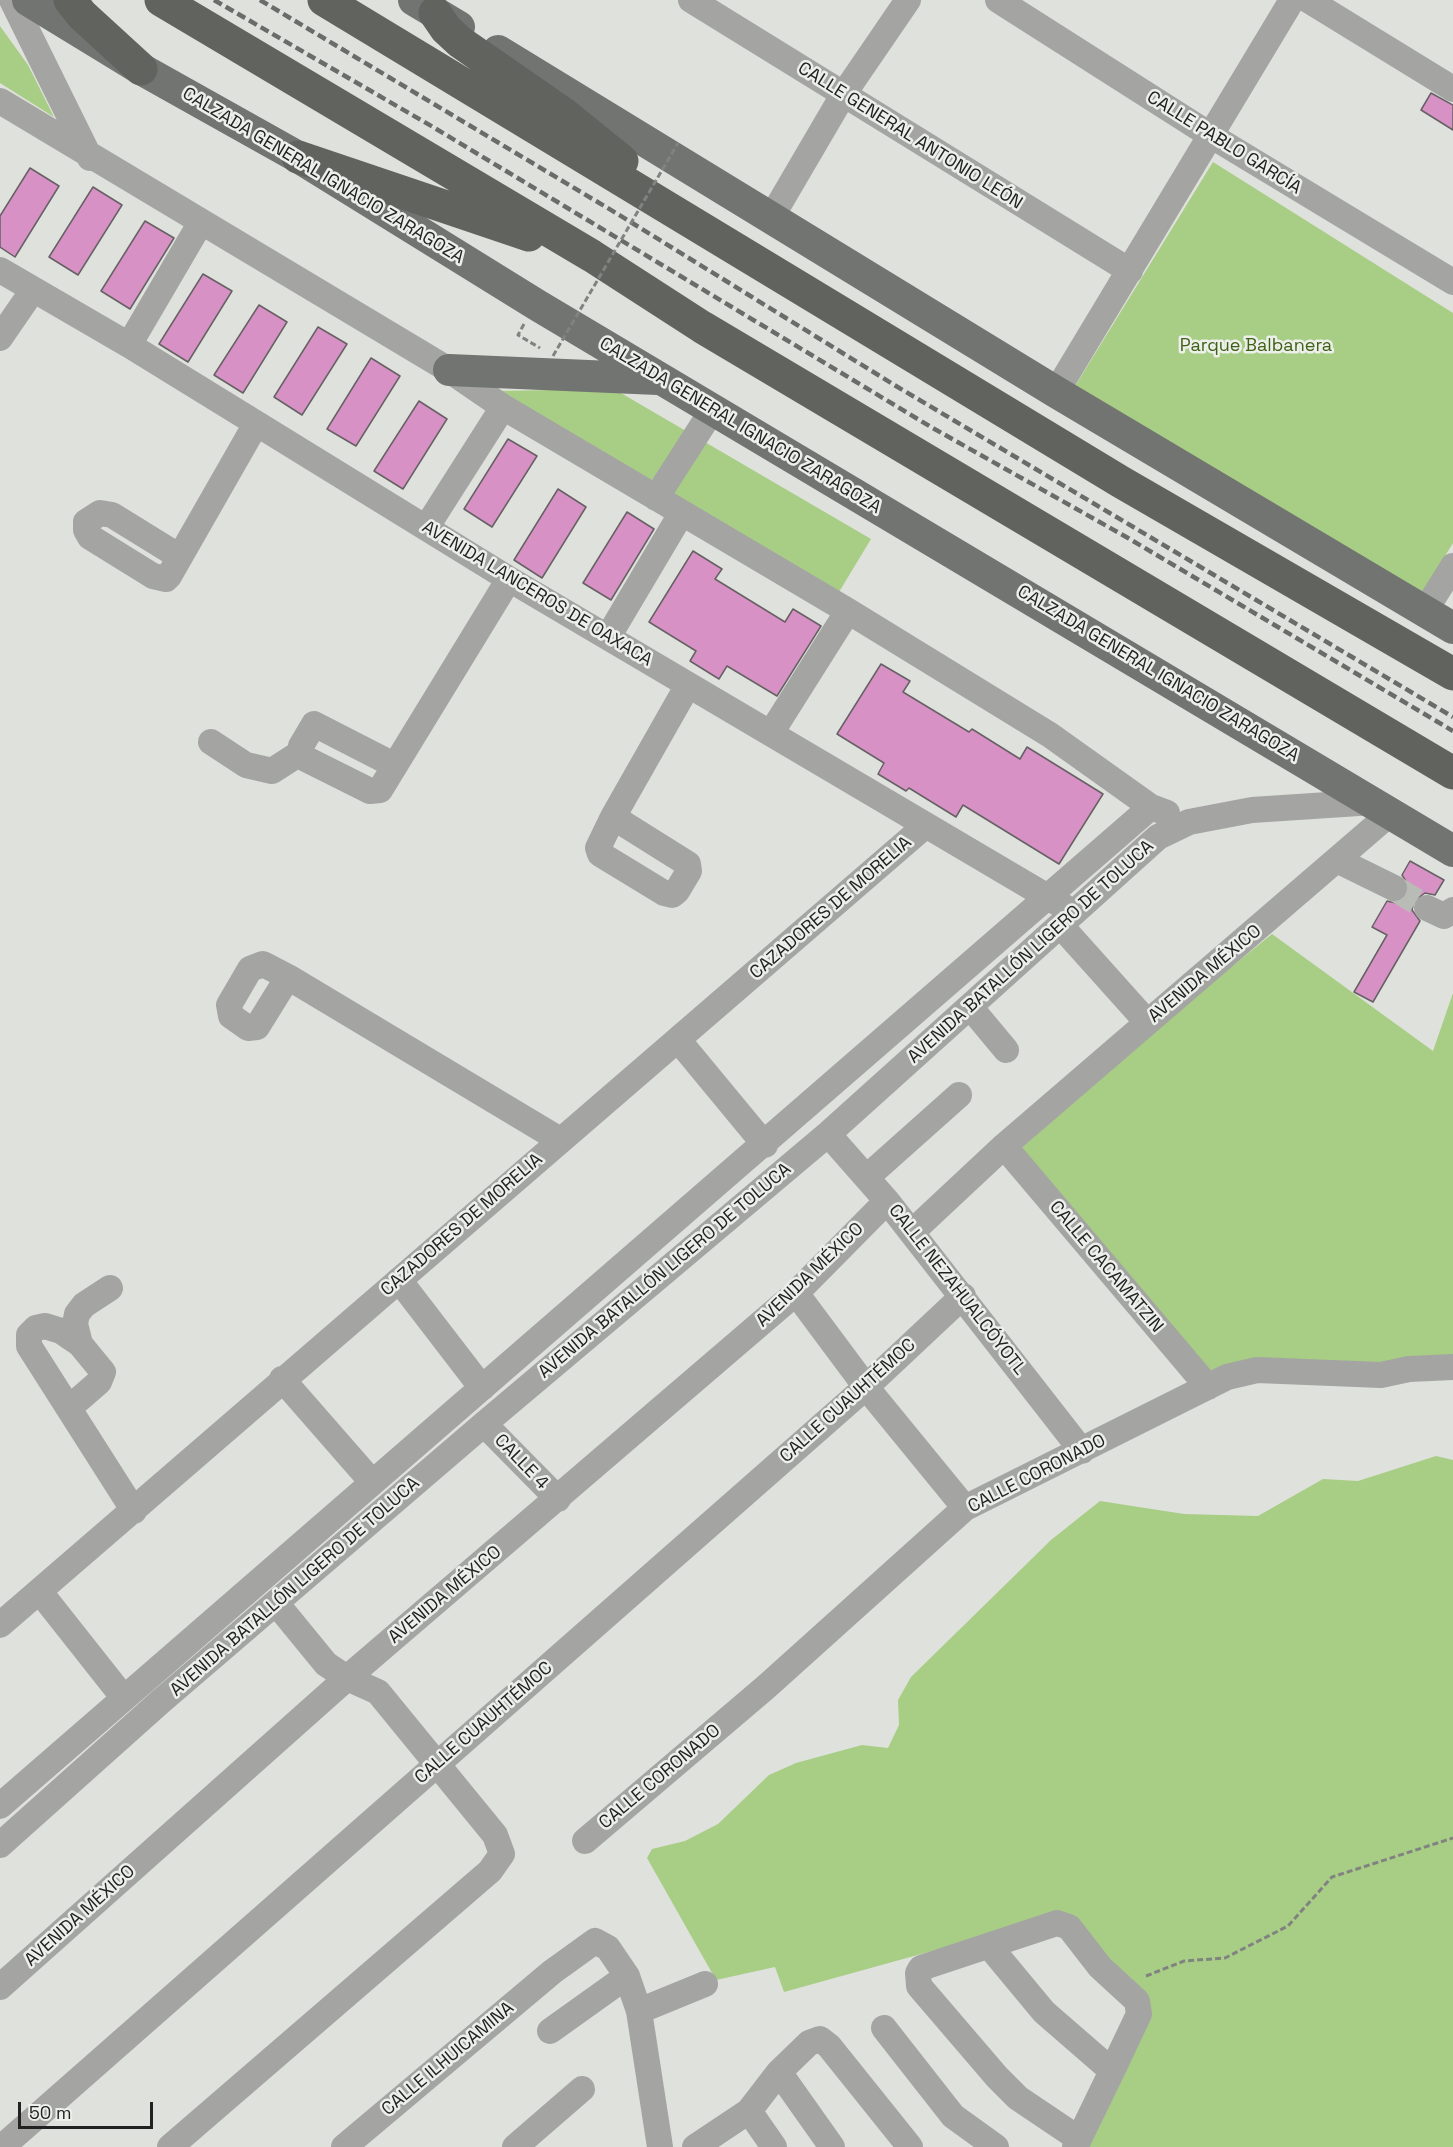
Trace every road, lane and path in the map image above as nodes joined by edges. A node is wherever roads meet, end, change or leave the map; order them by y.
1 (12, 0) edge
2 (28, 0) edge
3 (70, 0) edge
4 (161, 0) edge
5 (324, 0) edge
6 (691, 0) edge
7 (908, 0) edge
8 (998, 0) edge
9 (1292, 0) edge
10 (1308, 0) edge
11 (431, 4) edge
12 (141, 69) junction
13 (1453, 89) edge
14 (843, 95) junction
15 (0, 101) edge
16 (1210, 135) junction
17 (678, 143) dead end
18 (298, 157) junction
19 (90, 158) junction
20 (676, 212) junction
21 (771, 218) junction
22 (201, 222) junction
23 (592, 256) junction
24 (0, 270) edge
25 (1130, 271) junction
26 (1453, 282) edge
27 (33, 290) junction
28 (518, 335) dead end
29 (0, 338) edge
30 (129, 345) junction
31 (449, 370) junction
32 (664, 380) junction
33 (1056, 392) junction
34 (504, 407) junction
35 (713, 409) junction
36 (257, 425) junction
37 (656, 498) junction
38 (681, 514) junction
39 (426, 528) junction
40 (180, 557) dead end
41 (1453, 566) edge
42 (509, 579) junction
43 (848, 611) junction
44 (1425, 611) junction
45 (1453, 628) edge
46 (608, 637) junction
47 (1453, 674) edge
48 (688, 685) junction
49 (771, 733) junction
50 (211, 742) dead end
51 (300, 753) junction
52 (394, 765) junction
53 (1453, 773) edge
54 (1151, 807) junction
55 (1383, 807) junction
56 (613, 817) dead end
57 (1189, 822) junction
58 (925, 826) junction
59 (1453, 851) edge
60 (1339, 861) junction
61 (1394, 888) tunnel mouth
62 (1048, 899) junction
63 (1427, 908) tunnel mouth
64 (1453, 910) edge
65 (1069, 919) junction
66 (288, 977) dead end
67 (971, 1008) junction
68 (1147, 1022) junction
69 (679, 1041) junction
70 (1006, 1050) dead end
71 (959, 1095) dead end
72 (828, 1134) junction
73 (560, 1140) junction
74 (765, 1145) junction
75 (1004, 1146) junction
76 (867, 1177) junction
77 (887, 1201) junction
78 (912, 1232) junction
79 (399, 1280) junction
80 (110, 1288) dead end
81 (796, 1293) junction
82 (963, 1296) junction
83 (80, 1344) junction
84 (1453, 1367) edge
85 (282, 1379) junction
86 (866, 1387) junction
87 (482, 1388) junction
88 (1208, 1388) junction
89 (69, 1408) junction
90 (484, 1424) junction
91 (1082, 1451) junction
92 (372, 1482) junction
93 (558, 1499) junction
94 (965, 1509) junction
95 (134, 1510) junction
96 (40, 1592) junction
97 (276, 1603) junction
98 (0, 1625) edge
99 (346, 1678) junction
100 (123, 1697) junction
101 (437, 1764) junction
102 (0, 1806) edge
103 (1453, 1838) edge
104 (585, 1841) dead end
105 (0, 1845) edge
106 (990, 1947) junction
107 (627, 1976) junction
108 (1146, 1976) dead end
109 (705, 1984) dead end
110 (0, 1987) edge
111 (639, 2011) junction
112 (884, 2028) dead end
113 (550, 2031) dead end
114 (1112, 2071) junction
115 (779, 2072) junction
116 (582, 2089) dead end
117 (749, 2111) junction
118 (1077, 2143) edge
119 (1, 2146) edge
120 (170, 2147) edge
121 (344, 2147) edge
122 (515, 2147) edge
123 (660, 2147) edge
124 (695, 2147) edge
125 (774, 2147) edge
126 (832, 2147) edge
127 (910, 2147) edge
128 (996, 2147) edge

1 - 19 street
2 - 12 main road, CALZADA GENERAL IGNACIO ZARAGOZA
3 - 12 highway
4 - 23 highway
5 - 20 highway
6 - 14 street, CALLE GENERAL ANTONIO LEÓN
7 - 14 street
8 - 16 street, CALLE PABLO GARCÍA
9 - 16 street
10 - 13 street
11 - 20 highway
11 - 21 main road
12 - 18 main road, CALZADA GENERAL IGNACIO ZARAGOZA
14 - 21 street
14 - 25 street, CALLE GENERAL ANTONIO LEÓN
15 - 19 street
16 - 25 street
16 - 26 street, CALLE PABLO GARCÍA
17 - 28 path, bridge
18 - 23 highway
18 - 32 main road, CALZADA GENERAL IGNACIO ZARAGOZA
19 - 22 street
20 - 47 highway
21 - 33 main road
22 - 30 street
22 - 31 street
23 - 53 highway
24 - 27 street, AVENIDA LANCEROS DE OAXACA
25 - 33 street
27 - 29 street
27 - 30 street, AVENIDA LANCEROS DE OAXACA
30 - 36 street, AVENIDA LANCEROS DE OAXACA
31 - 32 main road
31 - 34 street
32 - 35 main road, CALZADA GENERAL IGNACIO ZARAGOZA
33 - 44 main road
34 - 37 street
34 - 39 street
35 - 37 street
35 - 55 main road, CALZADA GENERAL IGNACIO ZARAGOZA
36 - 39 street, AVENIDA LANCEROS DE OAXACA
36 - 40 street
37 - 38 street
38 - 43 street
38 - 46 street
39 - 42 street, AVENIDA LANCEROS DE OAXACA
41 - 44 street
42 - 46 street, AVENIDA LANCEROS DE OAXACA
42 - 52 street
43 - 49 street
43 - 54 street
44 - 45 main road
46 - 48 street, AVENIDA LANCEROS DE OAXACA
48 - 49 street, AVENIDA LANCEROS DE OAXACA
48 - 56 street
49 - 58 street, AVENIDA LANCEROS DE OAXACA
50 - 51 street
51 - 52 street
51 - 52 street
54 - 57 street
54 - 62 street, AVENIDA BATALLÓN LIGERO DE TOLUCA
55 - 57 street, AVENIDA BATALLÓN LIGERO DE TOLUCA
55 - 59 main road, CALZADA GENERAL IGNACIO ZARAGOZA
55 - 60 street, AVENIDA MÉXICO
57 - 65 street, AVENIDA BATALLÓN LIGERO DE TOLUCA
58 - 62 street, AVENIDA LANCEROS DE OAXACA
58 - 69 street, CAZADORES DE MORELIA
60 - 61 street
60 - 68 street, AVENIDA MÉXICO
62 - 65 street, AVENIDA LANCEROS DE OAXACA
62 - 74 street, AVENIDA BATALLÓN LIGERO DE TOLUCA
63 - 64 street
65 - 67 street, AVENIDA BATALLÓN LIGERO DE TOLUCA
65 - 68 street
66 - 73 street
67 - 70 street
67 - 72 street, AVENIDA BATALLÓN LIGERO DE TOLUCA
68 - 75 street, AVENIDA MÉXICO
69 - 73 street, CAZADORES DE MORELIA
69 - 74 street
71 - 76 street
72 - 76 street, CALLE NEZAHUALCÓYOTL
72 - 90 street, AVENIDA BATALLÓN LIGERO DE TOLUCA
73 - 79 street, CAZADORES DE MORELIA
74 - 87 street, AVENIDA BATALLÓN LIGERO DE TOLUCA
75 - 78 street, AVENIDA MÉXICO
75 - 88 street, CALLE CACAMATZIN
76 - 77 street, CALLE NEZAHUALCÓYOTL
77 - 78 street, CALLE NEZAHUALCÓYOTL
77 - 81 street, AVENIDA MÉXICO
78 - 82 street, CALLE NEZAHUALCÓYOTL
79 - 85 street, CAZADORES DE MORELIA
79 - 87 street
80 - 83 street
81 - 86 street
81 - 93 street, AVENIDA MÉXICO
82 - 86 street, CALLE CUAUHTÉMOC
82 - 91 street, CALLE NEZAHUALCÓYOTL
83 - 89 street
83 - 89 street
84 - 88 street, CALLE CORONADO
85 - 92 street
85 - 95 street, CAZADORES DE MORELIA
86 - 94 street
86 - 101 street, CALLE CUAUHTÉMOC
87 - 92 street, AVENIDA BATALLÓN LIGERO DE TOLUCA
88 - 91 street, CALLE CORONADO
89 - 95 street
90 - 93 street, CALLE 4
90 - 97 street, AVENIDA BATALLÓN LIGERO DE TOLUCA
91 - 94 street, CALLE CORONADO
92 - 100 street, AVENIDA BATALLÓN LIGERO DE TOLUCA
93 - 99 street, AVENIDA MÉXICO
94 - 104 street, CALLE CORONADO
95 - 96 street, CAZADORES DE MORELIA
96 - 98 street, CAZADORES DE MORELIA
96 - 100 street
97 - 99 street
97 - 105 street, AVENIDA BATALLÓN LIGERO DE TOLUCA
99 - 101 street
99 - 110 street, AVENIDA MÉXICO
100 - 102 street, AVENIDA BATALLÓN LIGERO DE TOLUCA
101 - 119 street, CALLE CUAUHTÉMOC
101 - 120 street
103 - 108 path
106 - 114 street
106 - 114 street
106 - 118 street
107 - 111 street
107 - 113 street
107 - 121 street, CALLE ILHUICAMINA
109 - 111 street
111 - 123 street
112 - 128 street
114 - 118 street
115 - 117 street
115 - 126 street
115 - 127 street
116 - 122 street
117 - 124 street
117 - 125 street

